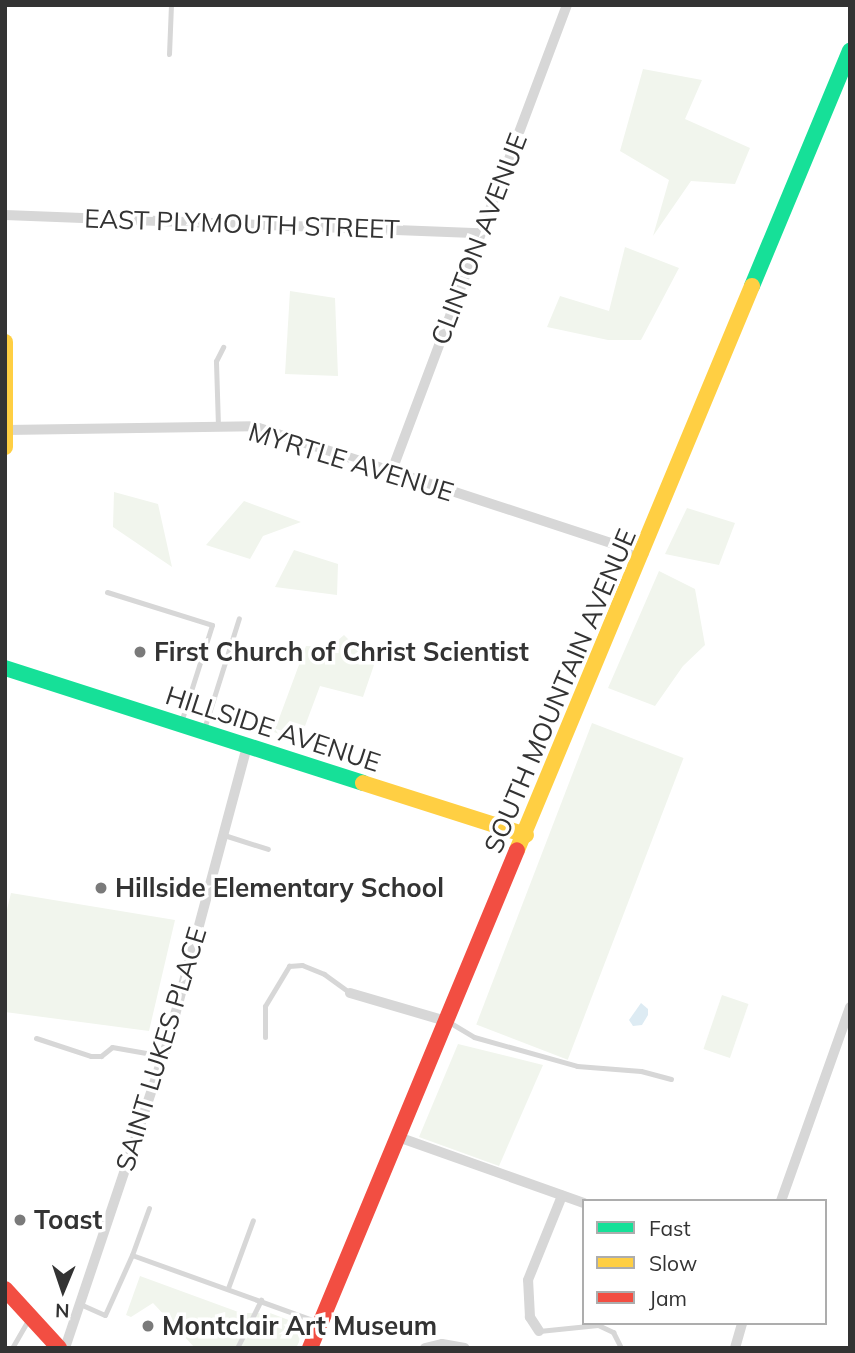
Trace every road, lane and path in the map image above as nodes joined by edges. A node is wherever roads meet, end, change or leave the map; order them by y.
1 (171, 5) edge
2 (568, 5) edge
3 (850, 51) edge
4 (169, 54) dead end
5 (5, 215) edge
6 (480, 233) junction
7 (5, 342) edge
8 (223, 347) dead end
9 (218, 427) junction
10 (7, 430) edge
11 (5, 447) edge
12 (391, 473) junction
13 (644, 554) junction
14 (107, 592) dead end
15 (239, 618) dead end
16 (5, 668) edge
17 (180, 725) junction
18 (203, 732) junction
19 (247, 747) junction
20 (221, 834) junction
21 (526, 835) junction
22 (268, 849) dead end
23 (351, 993) joint
24 (850, 1007) edge
25 (449, 1022) junction
26 (265, 1037) dead end
27 (36, 1038) dead end
28 (163, 1056) junction
29 (671, 1079) dead end
30 (401, 1138) junction
31 (562, 1196) junction
32 (782, 1199) edge
33 (582, 1202) edge
34 (149, 1208) dead end
35 (253, 1220) dead end
36 (132, 1255) junction
37 (228, 1288) junction
38 (5, 1289) edge
39 (261, 1300) junction
40 (79, 1304) junction
41 (31, 1317) junction
42 (321, 1324) junction
43 (582, 1324) edge
44 (588, 1325) edge
45 (741, 1325) edge
46 (539, 1331) joint
47 (57, 1346) edge
48 (12, 1348) edge
49 (237, 1348) edge
50 (310, 1348) edge
51 (425, 1348) edge
52 (465, 1348) edge
53 (621, 1348) edge
54 (735, 1348) edge

1 - 4 lane
2 - 6 street, CLINTON AVENUE
3 - 13 street, SOUTH MOUNTAIN AVENUE
5 - 6 street, EAST PLYMOUTH STREET
6 - 12 street, CLINTON AVENUE
7 - 10 street
8 - 9 lane
9 - 10 street, MYRTLE AVENUE
9 - 12 street, MYRTLE AVENUE
10 - 11 street
12 - 13 street, MYRTLE AVENUE
13 - 21 street, SOUTH MOUNTAIN AVENUE
14 - 17 lane
15 - 18 lane
16 - 17 street, HILLSIDE AVENUE
17 - 18 street, HILLSIDE AVENUE
18 - 19 street, HILLSIDE AVENUE
19 - 20 street, SAINT LUKES PLACE
19 - 21 street, HILLSIDE AVENUE
20 - 22 lane
20 - 28 street, SAINT LUKES PLACE
21 - 25 street, SOUTH MOUNTAIN AVENUE
23 - 25 street
23 - 26 lane
24 - 32 street
25 - 29 lane
25 - 30 street, SOUTH MOUNTAIN AVENUE
27 - 28 lane
28 - 40 street, SAINT LUKES PLACE
30 - 31 street
30 - 42 street, SOUTH MOUNTAIN AVENUE
31 - 33 street
31 - 46 street
34 - 36 lane
35 - 37 lane
36 - 37 lane
36 - 40 lane
37 - 39 lane
38 - 41 street
39 - 42 lane
39 - 49 lane
40 - 47 street, SAINT LUKES PLACE
41 - 47 street
41 - 48 lane
42 - 50 street, SOUTH MOUNTAIN AVENUE
43 - 46 lane
44 - 53 lane
45 - 54 street
51 - 52 street

